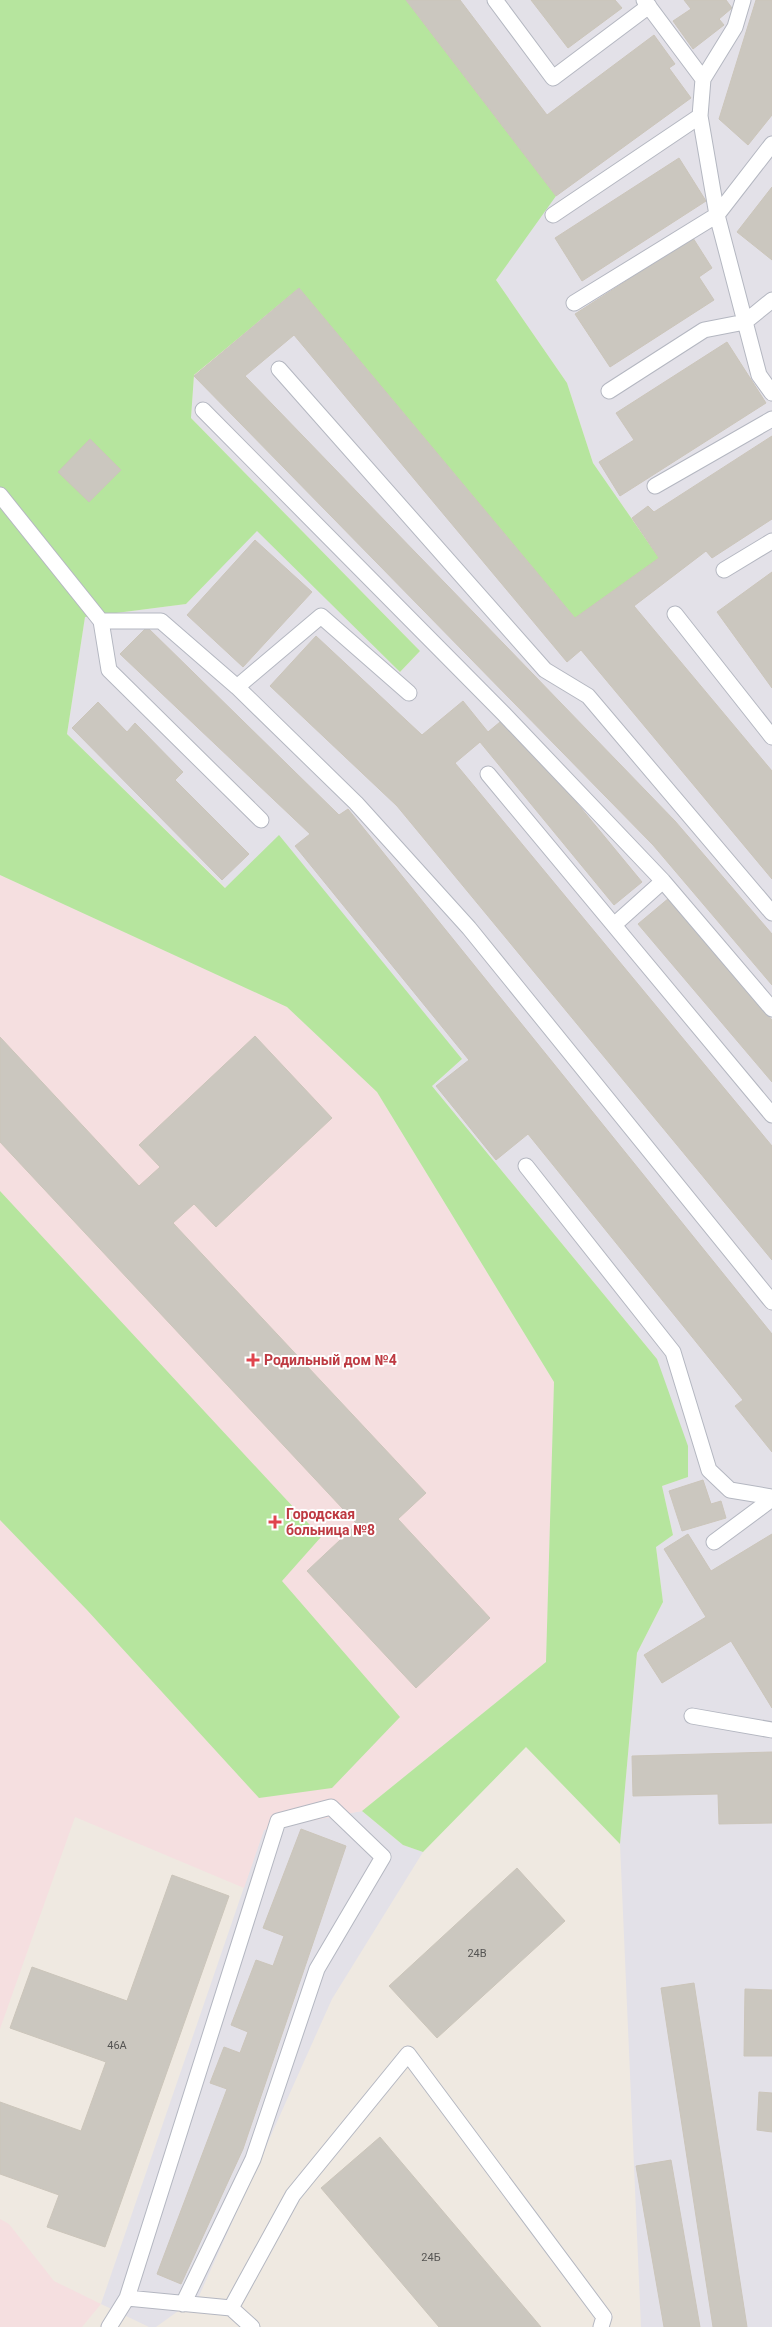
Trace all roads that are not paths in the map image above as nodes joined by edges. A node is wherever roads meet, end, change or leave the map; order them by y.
1 (495, 0) edge
2 (743, 0) edge
3 (647, 3) edge
4 (703, 79) junction
5 (700, 116) junction
6 (772, 144) edge
7 (553, 215) dead end
8 (716, 215) junction
9 (772, 300) edge
10 (574, 302) dead end
11 (745, 322) junction
12 (279, 369) dead end
13 (609, 391) dead end
14 (772, 393) edge
15 (202, 410) dead end
16 (772, 419) edge
17 (655, 486) dead end
18 (0, 495) edge
19 (772, 541) edge
20 (724, 570) dead end
21 (675, 614) dead end
22 (101, 621) junction
23 (237, 688) junction
24 (409, 693) dead end
25 (772, 737) edge
26 (488, 774) dead end
27 (261, 820) dead end
28 (663, 881) junction
29 (772, 913) edge
30 (614, 925) junction
31 (772, 1009) edge
32 (772, 1115) edge
33 (526, 1166) dead end
34 (772, 1302) edge
35 (772, 1498) edge
36 (714, 1542) dead end
37 (692, 1716) dead end
38 (772, 1730) edge
39 (127, 2298) junction
40 (183, 2304) junction
41 (231, 2308) junction
42 (108, 2327) edge
43 (252, 2327) edge
44 (601, 2327) edge

1 - 3 lane
2 - 4 lane
3 - 4 lane
4 - 5 lane
5 - 7 lane
5 - 8 lane
6 - 8 lane
8 - 10 lane
8 - 11 lane
9 - 11 lane
11 - 13 lane
11 - 14 lane
12 - 29 lane
15 - 28 lane
16 - 17 lane
18 - 22 lane
19 - 20 lane
21 - 25 lane
22 - 23 lane
22 - 27 lane
23 - 24 lane
23 - 34 lane
26 - 30 lane
28 - 30 lane
28 - 31 lane
30 - 32 lane
33 - 35 lane
35 - 36 lane
37 - 38 lane
39 - 40 lane
39 - 40 lane
39 - 42 lane
40 - 41 lane
41 - 43 lane
41 - 44 lane

